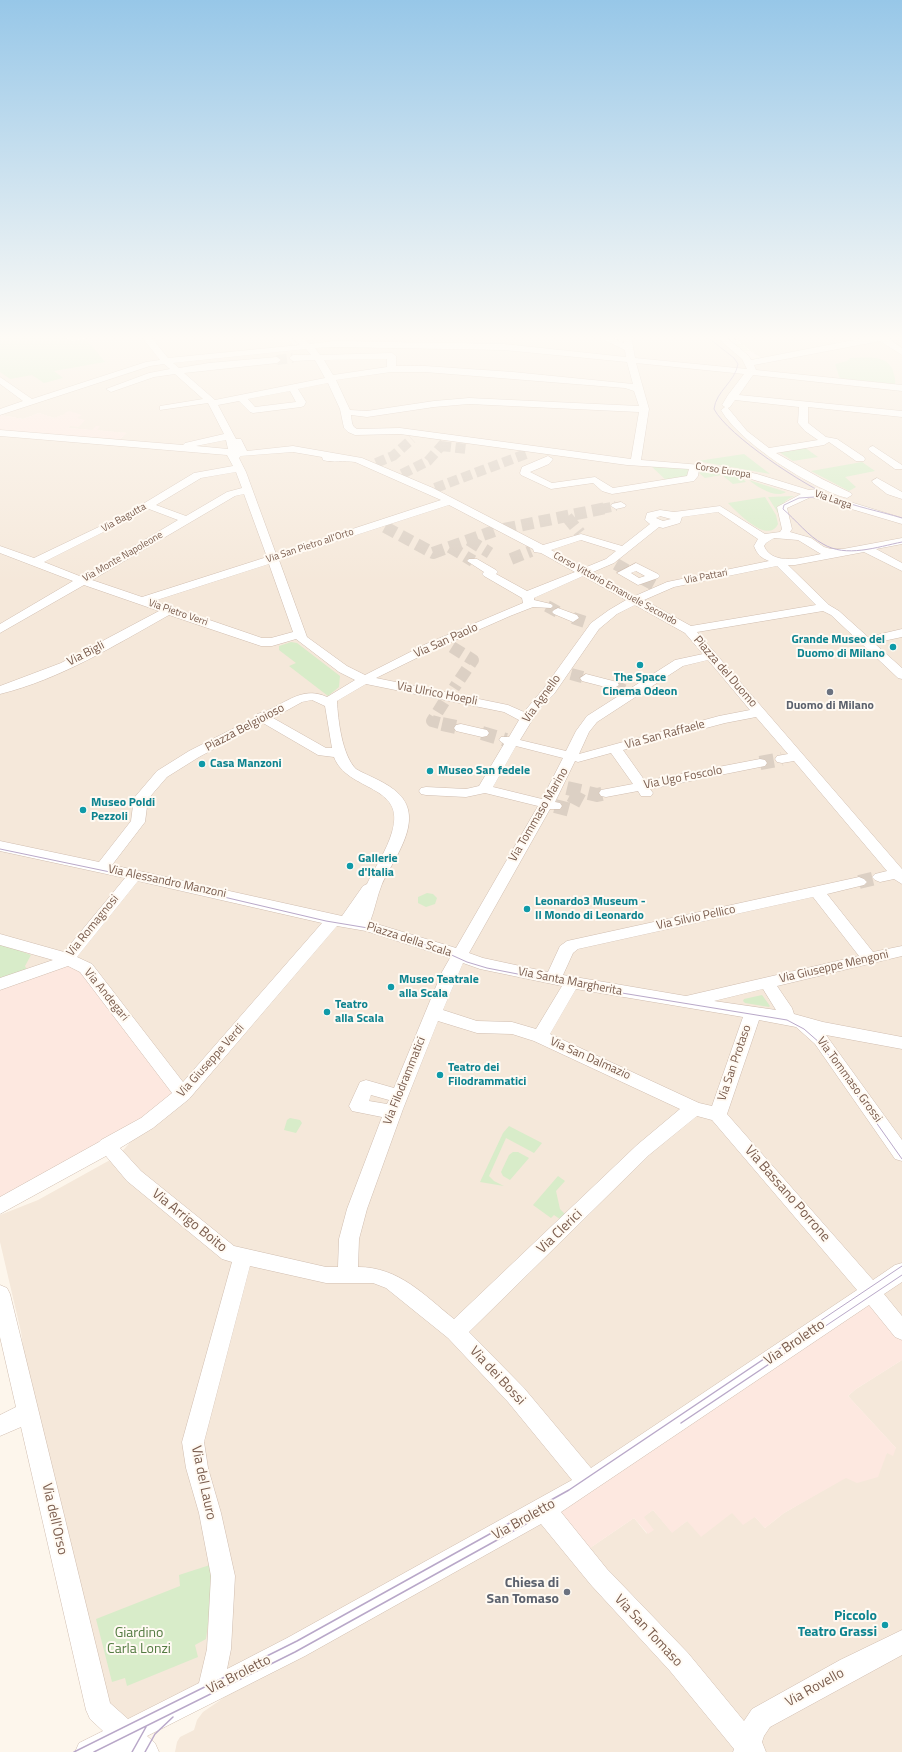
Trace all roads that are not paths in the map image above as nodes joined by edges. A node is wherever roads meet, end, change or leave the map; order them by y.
1 (218, 418) edge
2 (346, 418) edge
3 (643, 418) edge
4 (728, 418) edge
5 (803, 418) edge
6 (1, 438) edge
7 (827, 440) junction
8 (233, 444) junction
9 (165, 447) junction
10 (768, 451) junction
11 (851, 453) junction
12 (550, 455) junction
13 (885, 458) junction
14 (636, 462) junction
15 (694, 466) junction
16 (239, 468) junction
17 (901, 468) edge
18 (811, 478) junction
19 (773, 482) junction
20 (824, 486) junction
21 (247, 490) junction
22 (810, 493) junction
23 (902, 496) edge
24 (450, 501) junction
25 (147, 505) junction
26 (902, 512) edge
27 (187, 520) junction
28 (902, 521) edge
29 (783, 535) junction
30 (765, 539) junction
31 (901, 540) edge
32 (816, 547) junction
33 (866, 548) junction
34 (0, 549) edge
35 (542, 549) junction
36 (623, 550) junction
37 (531, 551) tunnel mouth
38 (841, 552) junction
39 (813, 558) junction
40 (272, 559) junction
41 (473, 561) tunnel mouth
42 (780, 561) junction
43 (35, 562) junction
44 (902, 568) edge
45 (628, 571) tunnel mouth
46 (585, 572) junction
47 (643, 579) tunnel mouth
48 (83, 581) junction
49 (170, 592) junction
50 (528, 600) junction
51 (635, 600) junction
52 (143, 601) junction
53 (547, 606) tunnel mouth
54 (825, 607) junction
55 (169, 610) junction
56 (558, 612) tunnel mouth
57 (573, 618) tunnel mouth
58 (0, 630) edge
59 (689, 630) junction
60 (902, 633) edge
61 (299, 634) junction
62 (865, 641) junction
63 (711, 656) junction
64 (343, 669) junction
65 (902, 675) edge
66 (586, 678) tunnel mouth
67 (366, 680) junction
68 (613, 685) tunnel mouth
69 (0, 690) edge
70 (346, 690) junction
71 (331, 704) junction
72 (534, 707) junction
73 (508, 709) junction
74 (759, 712) junction
75 (262, 717) junction
76 (526, 718) junction
77 (461, 728) tunnel mouth
78 (482, 733) tunnel mouth
79 (509, 740) junction
80 (339, 753) junction
81 (618, 753) dead end
82 (572, 756) junction
83 (798, 756) junction
84 (782, 759) tunnel mouth
85 (760, 763) tunnel mouth
86 (485, 789) junction
87 (643, 790) junction
88 (426, 791) dead end
89 (606, 793) tunnel mouth
90 (551, 805) junction
91 (0, 846) edge
92 (102, 868) junction
93 (135, 875) junction
94 (900, 876) edge
95 (880, 877) tunnel mouth
96 (506, 878) joint
97 (859, 882) tunnel mouth
98 (817, 892) junction
99 (346, 922) junction
100 (0, 939) edge
101 (902, 951) edge
102 (459, 956) junction
103 (67, 959) junction
104 (870, 959) junction
105 (553, 979) junction
106 (572, 982) junction
107 (767, 983) junction
108 (0, 984) edge
109 (683, 1002) junction
110 (753, 1012) junction
111 (433, 1013) junction
112 (786, 1018) junction
113 (540, 1037) junction
114 (902, 1043) edge
115 (183, 1094) junction
116 (694, 1108) junction
117 (718, 1115) junction
118 (108, 1145) junction
119 (902, 1154) edge
120 (0, 1206) edge
121 (243, 1257) junction
122 (902, 1271) edge
123 (348, 1275) junction
124 (871, 1292) junction
125 (0, 1294) edge
126 (902, 1331) edge
127 (455, 1332) junction
128 (5, 1340) edge
129 (28, 1412) junction
130 (0, 1426) edge
131 (588, 1483) junction
132 (544, 1509) junction
133 (902, 1642) edge
134 (210, 1689) junction
135 (126, 1743) edge
136 (749, 1749) edge
137 (88, 1752) edge
138 (146, 1752) edge

1 - 8 street
2 - 12 street, Corso Europa
3 - 14 street
4 - 10 street
5 - 7 street
6 - 9 street
7 - 10 street
7 - 11 street
8 - 9 street
8 - 9 street
8 - 16 street
8 - 24 street, Corso Vittorio Emanuele Secondo
10 - 18 street
11 - 13 street
11 - 13 street
12 - 14 street, Corso Europa
12 - 15 street
13 - 17 street
14 - 15 street, Corso Europa
15 - 19 street, Corso Europa
16 - 21 street
16 - 25 street, Via Bagutta
17 - 23 street
18 - 19 street, Corso Europa
18 - 20 street
19 - 22 street, Corso Europa
20 - 22 street, Via Larga
20 - 26 street, Via Larga
21 - 27 street, Via Monte Napoleone
21 - 40 street
22 - 28 street, Via Larga
22 - 29 street
24 - 35 street, Corso Vittorio Emanuele Secondo
24 - 40 street, Via San Pietro all'Orto
25 - 27 street
25 - 43 street, Via Bagutta
27 - 48 street, Via Monte Napoleone
29 - 30 street
29 - 32 street
30 - 36 street, Via San Paolo
30 - 42 street
31 - 33 street
32 - 38 street
32 - 39 street
33 - 38 street
33 - 44 street
34 - 43 street, Via Pietro Verri
35 - 36 street
35 - 37 street, Corso Vittorio Emanuele Secondo
35 - 46 street, Corso Vittorio Emanuele Secondo
36 - 46 street, Via San Paolo
38 - 39 street
39 - 42 street
40 - 49 street, Via San Pietro all'Orto
40 - 61 street
41 - 50 street
42 - 51 street, Via Pattari
42 - 54 street
43 - 48 street, Via Pietro Verri
45 - 47 street
46 - 50 street, Via San Paolo
46 - 51 street, Corso Vittorio Emanuele Secondo
48 - 52 street, Via Pietro Verri
48 - 58 street, Via Monte Napoleone
49 - 52 street, Via San Pietro all'Orto
49 - 55 street
50 - 53 street
50 - 67 street, Via San Paolo
51 - 59 street, Corso Vittorio Emanuele Secondo
51 - 72 street, Via Agnello
52 - 55 street, Via Pietro Verri
54 - 59 street, Piazza del Duomo
54 - 62 street
55 - 61 street, Via Pietro Verri
55 - 69 street, Via Bigli
56 - 57 street
59 - 63 street, Piazza del Duomo
60 - 62 street
61 - 64 street, Via Ulrico Hoepli
62 - 65 street
63 - 74 street, Piazza del Duomo
63 - 82 street, Via Tommaso Marino
64 - 67 street, Via Ulrico Hoepli
64 - 70 street
66 - 68 street
67 - 70 street, Via San Paolo
67 - 73 street, Via Ulrico Hoepli
70 - 71 street, Via San Paolo
71 - 75 street, Piazza Belgioioso
71 - 80 street
72 - 73 street, Via Ulrico Hoepli
72 - 76 street, Via Agnello
73 - 76 street, Via Ulrico Hoepli
74 - 82 street, Via San Raffaele
74 - 83 street, Piazza del Duomo
75 - 80 street
75 - 92 street, Piazza Belgioioso
76 - 79 street, Via Agnello
77 - 78 street
79 - 82 street
79 - 86 street, Via Agnello
80 - 99 street, Piazza della Scala
81 - 87 street
82 - 90 street, Via Tommaso Marino
83 - 84 street
83 - 94 street, Piazza del Duomo
85 - 87 street, Via Ugo Foscolo
86 - 88 street
86 - 90 street
87 - 89 street, Via Ugo Foscolo
90 - 96 street, Via Tommaso Marino
91 - 92 street, Via Alessandro Manzoni
92 - 93 street, Via Alessandro Manzoni
93 - 99 street, Via Alessandro Manzoni
93 - 103 street, Via Romagnosi
94 - 95 street
96 - 102 street, Piazza della Scala
97 - 98 street, Via Silvio Pellico
98 - 104 street
98 - 105 street, Via Silvio Pellico
99 - 102 street, Piazza della Scala
99 - 115 street, Via Giuseppe Verdi
100 - 103 street, Via Andegari
101 - 104 street, Via Giuseppe Mengoni
102 - 105 street, Via Santa Margherita
102 - 111 street, Via Filodrammatici
103 - 108 street, Via Romagnosi
103 - 115 street, Via Andegari
104 - 107 street, Via Giuseppe Mengoni
105 - 106 street, Via Santa Margherita
106 - 109 street, Via Santa Margherita
106 - 113 street
107 - 109 street, Via Giuseppe Mengoni
107 - 112 street
109 - 110 street, Via Santa Margherita
110 - 112 street, Via Santa Margherita
110 - 117 street, Via San Protaso
111 - 113 street, Via San Dalmazio
111 - 123 street, Via Filodrammatici
112 - 114 street
112 - 119 street, Via Tommaso Grossi
113 - 116 street, Via San Dalmazio
115 - 118 street, Via Giuseppe Verdi
116 - 117 street
116 - 127 street, Via Clerici
117 - 124 street, Via Bassano Porrone
118 - 120 street, Via Giuseppe Verdi
118 - 121 street, Via Arrigo Boito
121 - 123 street, Via Arrigo Boito
121 - 134 street, Via del Lauro
122 - 124 street, Via Broletto
123 - 127 street, Via dei Bossi
124 - 126 street, Via Bassano Porrone
124 - 131 street, Via Broletto
125 - 128 street, Via dell'Orso
127 - 131 street, Via dei Bossi
128 - 129 street, Via dell'Orso
129 - 130 street
129 - 135 street, Via dell'Orso
131 - 132 street, Via Broletto
132 - 134 street, Via Broletto
132 - 136 street, Via San Tomaso
133 - 136 street, Via Rovello
134 - 135 street, Via Broletto
135 - 137 street, Via Broletto
135 - 138 street, Via dell'Orso

